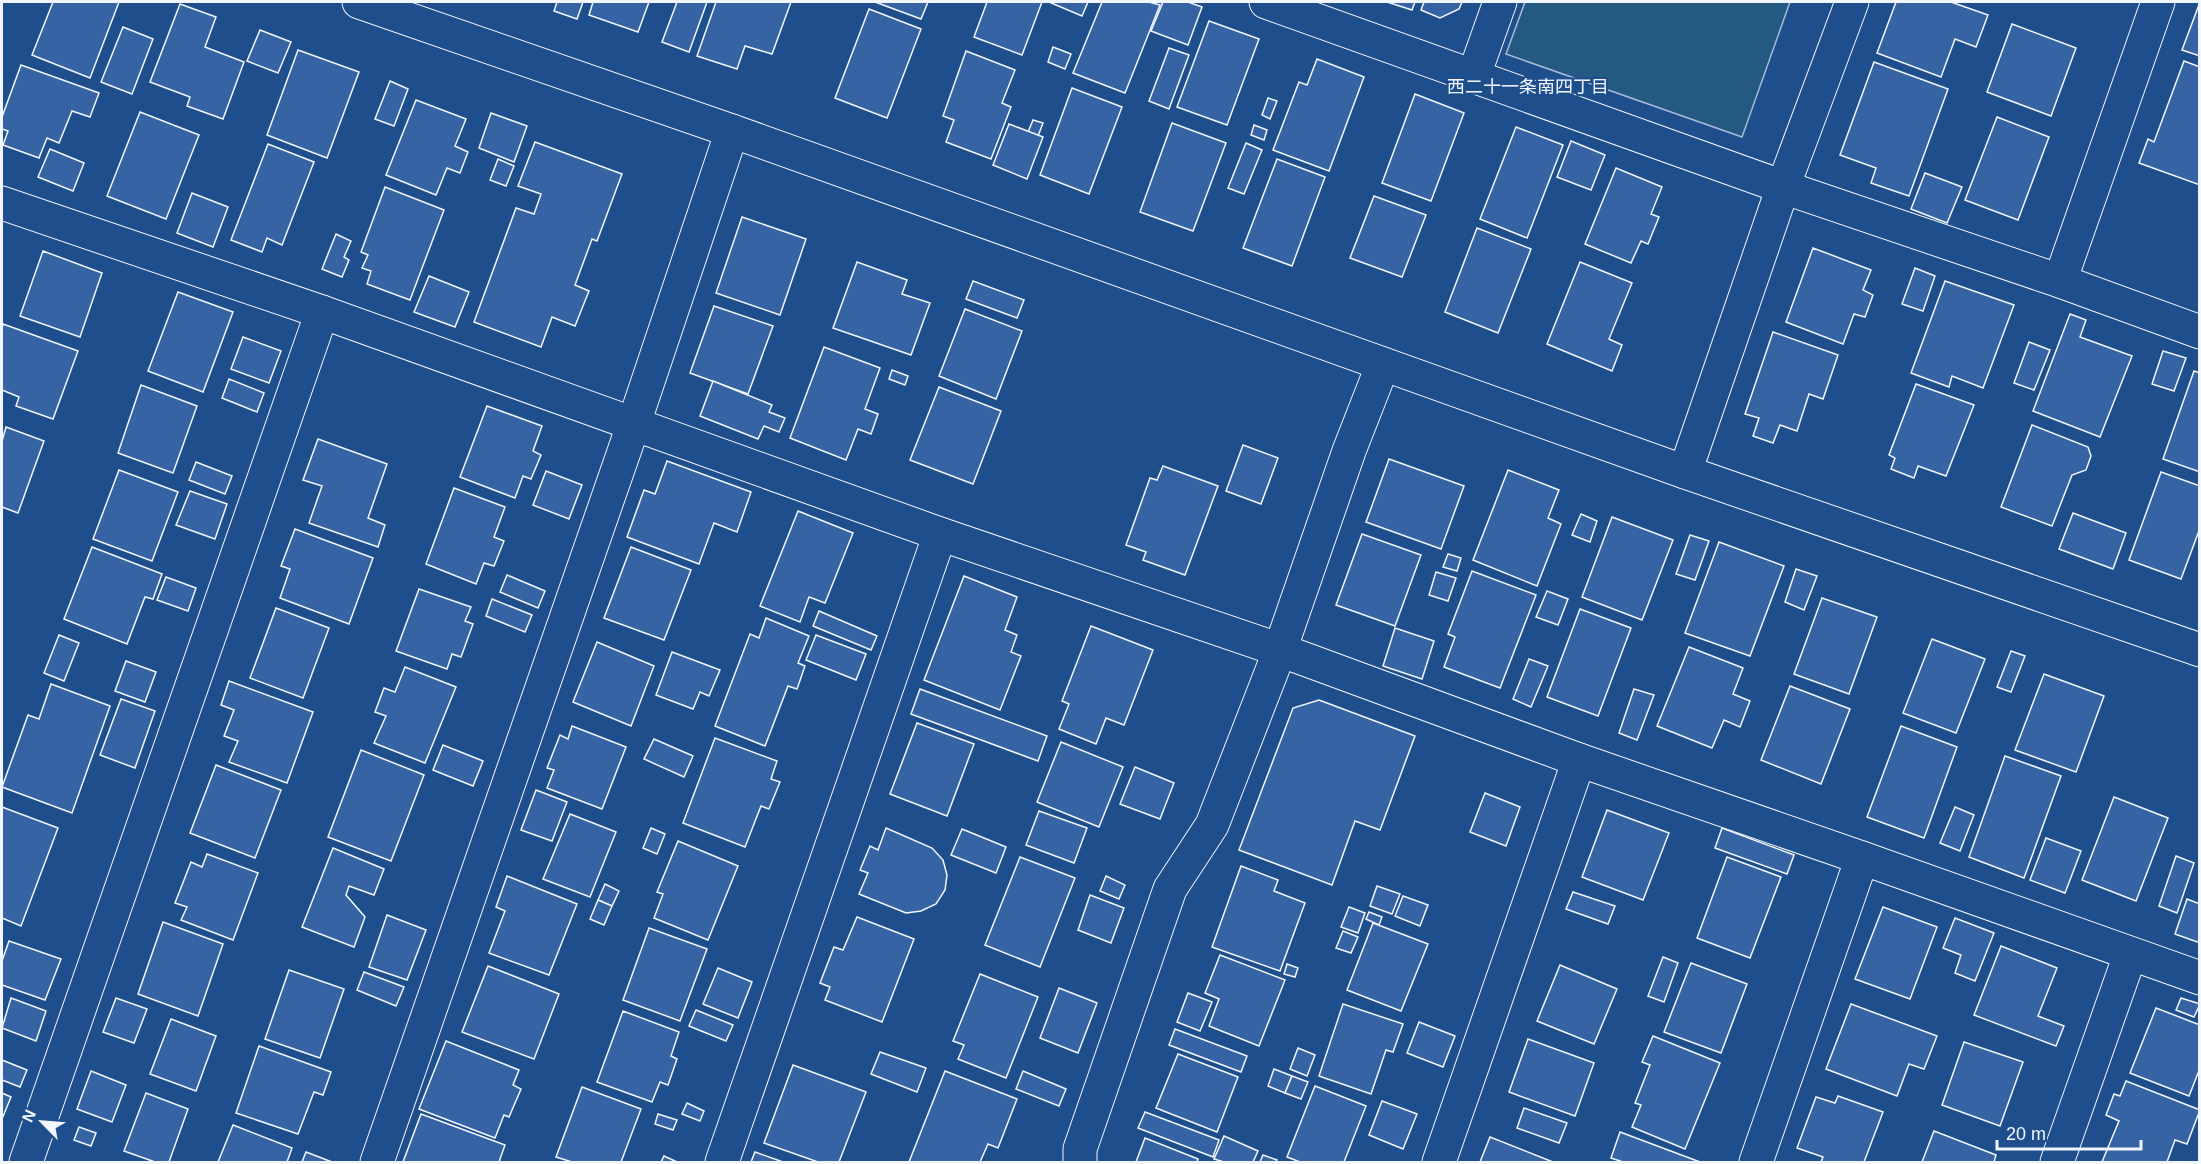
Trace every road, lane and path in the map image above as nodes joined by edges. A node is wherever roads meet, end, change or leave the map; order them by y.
1 (359, 2) edge
2 (1266, 2) edge
3 (1500, 2) edge
4 (1851, 2) edge
5 (2158, 2) edge
6 (1474, 75) junction
7 (732, 131) junction
8 (1783, 187) junction
9 (4, 213) edge
10 (2060, 282) junction
11 (322, 312) junction
12 (2199, 332) edge
13 (1383, 364) junction
14 (634, 423) junction
15 (1685, 472) junction
16 (940, 534) junction
17 (1280, 650) junction
18 (2199, 650) edge
19 (1579, 760) junction
20 (1862, 858) junction
21 (2130, 955) junction
22 (2199, 978) edge
23 (26, 1162) edge
24 (377, 1162) edge
25 (722, 1162) edge
26 (1080, 1162) edge
27 (1439, 1162) edge
28 (1756, 1162) edge
29 (2057, 1162) edge

1 - 7 street
2 - 6 street
3 - 6 street
4 - 8 street
5 - 10 street
6 - 8 street
7 - 13 street
7 - 14 street
8 - 10 street
8 - 15 street
9 - 11 street
10 - 12 street
11 - 14 street
11 - 23 street
13 - 15 street
13 - 17 street
14 - 16 street
14 - 24 street
15 - 18 street
16 - 17 street
16 - 25 street
17 - 19 street
17 - 26 street
19 - 20 street
19 - 27 street
20 - 21 street
20 - 28 street
21 - 22 street
21 - 29 street

